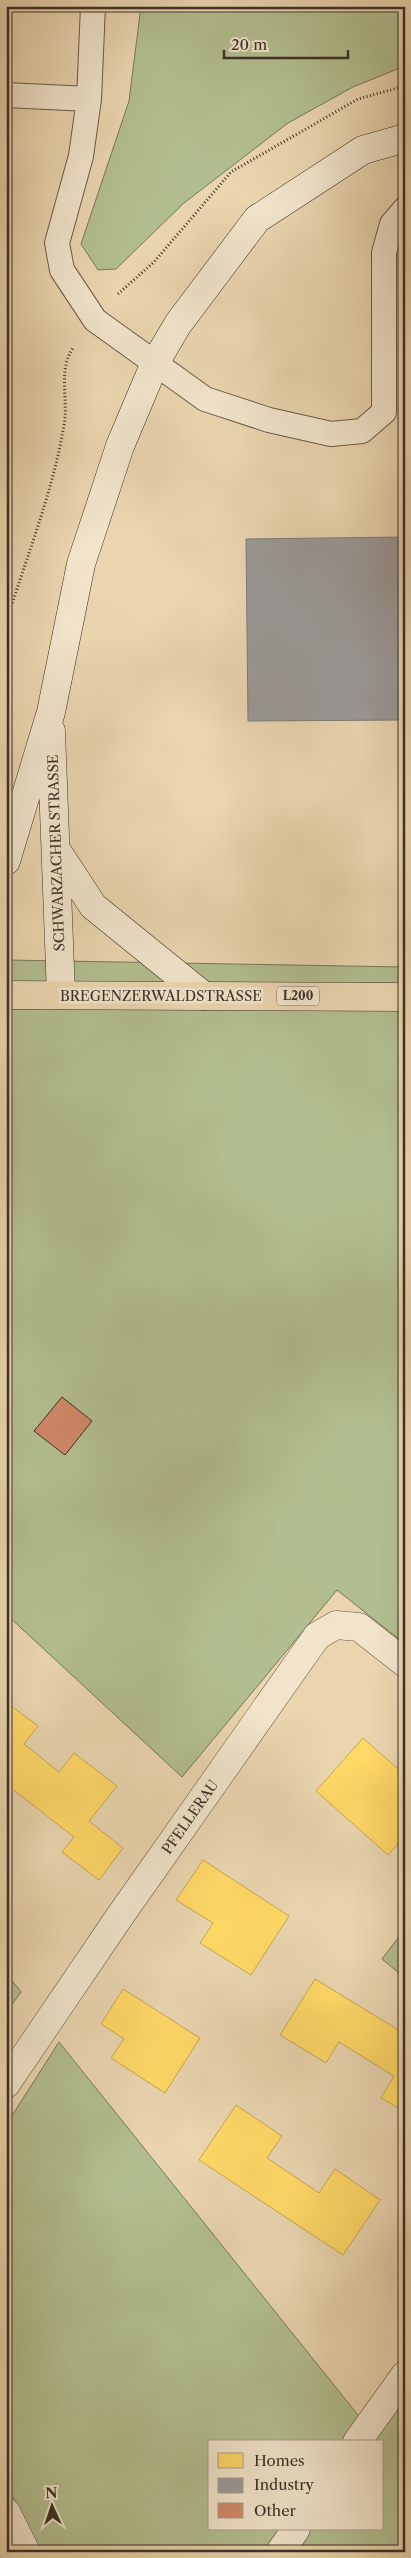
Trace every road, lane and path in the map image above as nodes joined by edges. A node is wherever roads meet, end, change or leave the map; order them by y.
1 (93, 6) edge
2 (6, 96) edge
3 (89, 99) junction
4 (405, 138) edge
5 (405, 209) edge
6 (155, 363) junction
7 (51, 712) junction
8 (57, 851) junction
9 (6, 861) edge
10 (6, 995) edge
11 (61, 995) junction
12 (204, 996) junction
13 (405, 997) edge
14 (405, 1663) edge
15 (6, 2084) edge
16 (405, 2375) edge
17 (358, 2440) edge
18 (6, 2512) edge
19 (295, 2530) edge
20 (26, 2552) edge
21 (280, 2552) edge

1 - 3 lane
2 - 3 lane
3 - 6 lane
4 - 6 main road, SCHWARZACHER STRASSE
5 - 6 lane
6 - 7 main road, SCHWARZACHER STRASSE
7 - 8 main road, SCHWARZACHER STRASSE
7 - 9 main road, SCHWARZACHER STRASSE
8 - 11 main road, SCHWARZACHER STRASSE
8 - 12 main road
10 - 11 main road, BREGENZERWALDSTRASSE / L200
11 - 12 main road, BREGENZERWALDSTRASSE / L200
12 - 13 main road, BREGENZERWALDSTRASSE / L200
14 - 15 main road, PFELLERAU
16 - 17 main road
18 - 20 main road
19 - 21 main road

